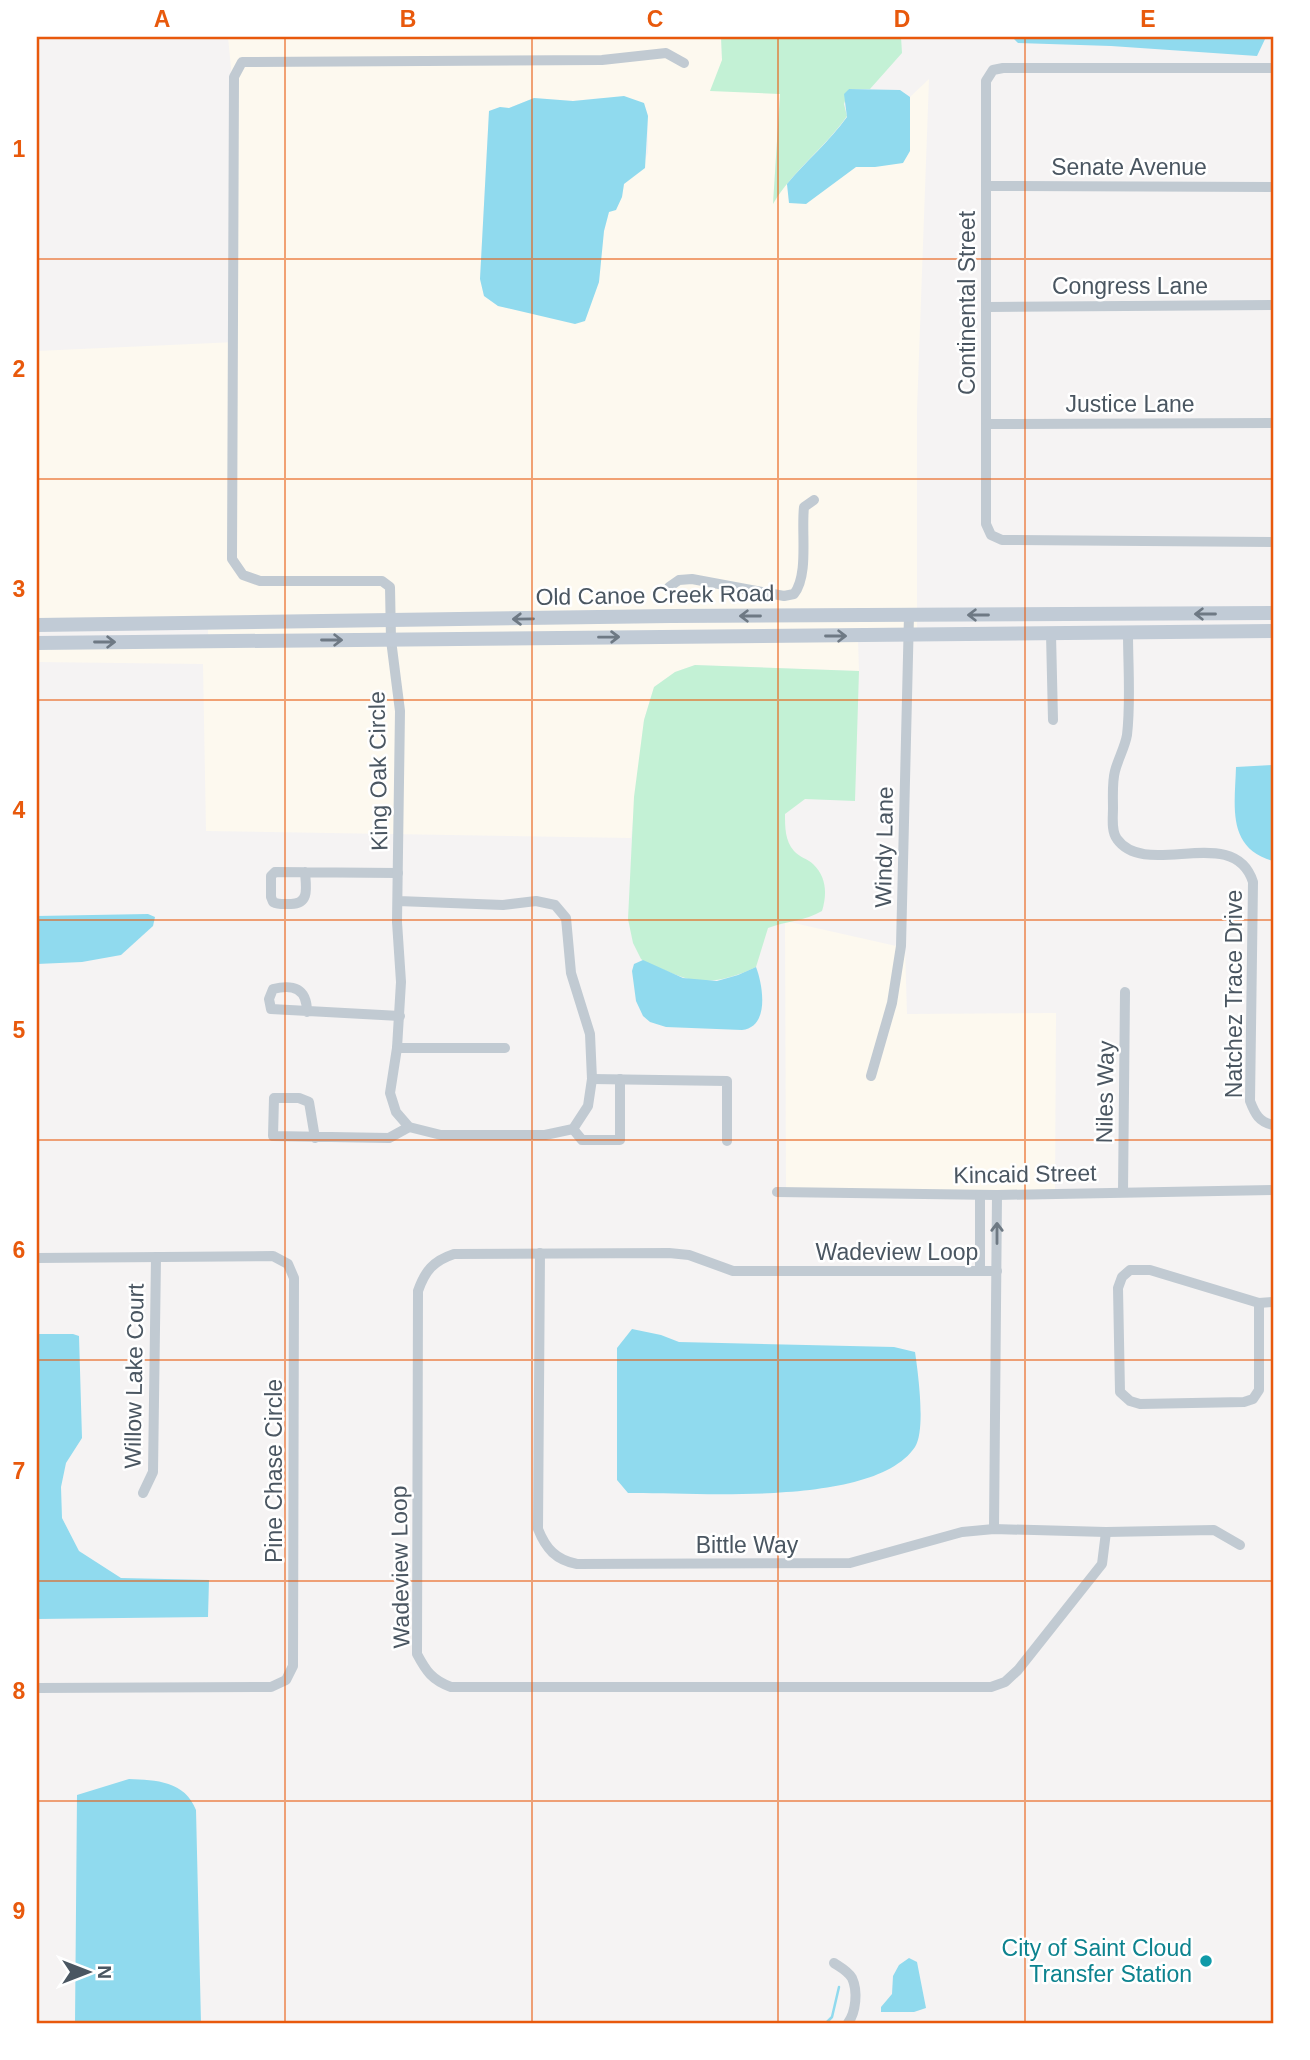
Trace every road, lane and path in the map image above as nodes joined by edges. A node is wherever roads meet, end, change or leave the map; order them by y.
1 (684, 63) dead end
2 (1273, 68) edge
3 (986, 186) junction
4 (1273, 187) edge
5 (1273, 304) edge
6 (988, 307) junction
7 (1273, 423) edge
8 (987, 424) junction
9 (814, 500) dead end
10 (1273, 542) edge
11 (668, 587) dead end
12 (1273, 613) edge
13 (909, 615) junction
14 (392, 621) junction
15 (202, 623) junction
16 (37, 625) edge
17 (1273, 631) edge
18 (1128, 633) junction
19 (1051, 634) junction
20 (908, 635) junction
21 (391, 640) junction
22 (203, 642) junction
23 (37, 643) edge
24 (1053, 720) dead end
25 (306, 872) junction
26 (398, 873) junction
27 (398, 901) junction
28 (1125, 992) dead end
29 (307, 1012) junction
30 (400, 1016) junction
31 (397, 1048) junction
32 (505, 1048) dead end
33 (871, 1076) dead end
34 (592, 1079) junction
35 (620, 1079) junction
36 (1273, 1125) edge
37 (409, 1127) junction
38 (573, 1129) junction
39 (315, 1138) junction
40 (727, 1141) dead end
41 (1273, 1190) edge
42 (777, 1192) dead end
43 (1123, 1192) junction
44 (980, 1195) junction
45 (997, 1195) junction
46 (540, 1253) junction
47 (37, 1258) edge
48 (156, 1258) junction
49 (980, 1271) junction
50 (997, 1271) junction
51 (1273, 1302) edge
52 (1259, 1303) junction
53 (143, 1493) dead end
54 (994, 1529) junction
55 (1106, 1532) junction
56 (1240, 1545) dead end
57 (37, 1688) edge
58 (834, 1963) dead end
59 (848, 2023) edge

1 - 14 street, King Oak Circle
2 - 3 street, Continental Street
3 - 4 street, Senate Avenue
3 - 6 street, Continental Street
5 - 6 street, Congress Lane
6 - 8 street, Continental Street
7 - 8 street, Justice Lane
8 - 10 street, Continental Street
9 - 11 street
12 -> 13 main road, Old Canoe Creek Road
13 -> 14 main road, Old Canoe Creek Road
13 - 20 street, Windy Lane
14 - 15 main road, Old Canoe Creek Road
14 - 21 street, King Oak Circle
15 - 16 main road, Old Canoe Creek Road
15 - 22 main road
17 - 18 main road, Old Canoe Creek Road
18 - 19 main road, Old Canoe Creek Road
18 - 36 street, Natchez Trace Drive
19 - 20 main road, Old Canoe Creek Road
19 - 24 street
21 -> 20 main road, Old Canoe Creek Road
20 - 33 street, Windy Lane
22 -> 21 main road, Old Canoe Creek Road
21 - 26 street, King Oak Circle
23 -> 22 main road, Old Canoe Creek Road
25 - 25 street
25 - 26 street
26 - 27 street, King Oak Circle
27 - 30 street, King Oak Circle
27 - 34 street
28 - 43 street, Niles Way
29 - 29 street
29 - 30 street
30 - 31 street, King Oak Circle
31 - 32 street
31 - 37 street, King Oak Circle
34 - 35 street
34 - 38 street
35 - 38 street
35 - 40 street
37 - 38 street
37 - 39 street
39 - 39 street
41 - 43 street, Kincaid Street
42 - 44 street, Kincaid Street
43 - 45 street, Kincaid Street
44 - 45 street, Kincaid Street
44 - 49 street
50 -> 45 street
46 - 49 street, Wadeview Loop
46 - 54 street, Bittle Way
46 - 55 street, Wadeview Loop
47 - 48 street, Pine Chase Circle
48 - 53 street, Willow Lake Court
48 - 57 street, Pine Chase Circle
49 - 50 street, Wadeview Loop
50 - 54 street
51 - 52 street
52 - 52 street
54 - 55 street, Bittle Way
55 - 56 street, Bittle Way
58 - 59 street

